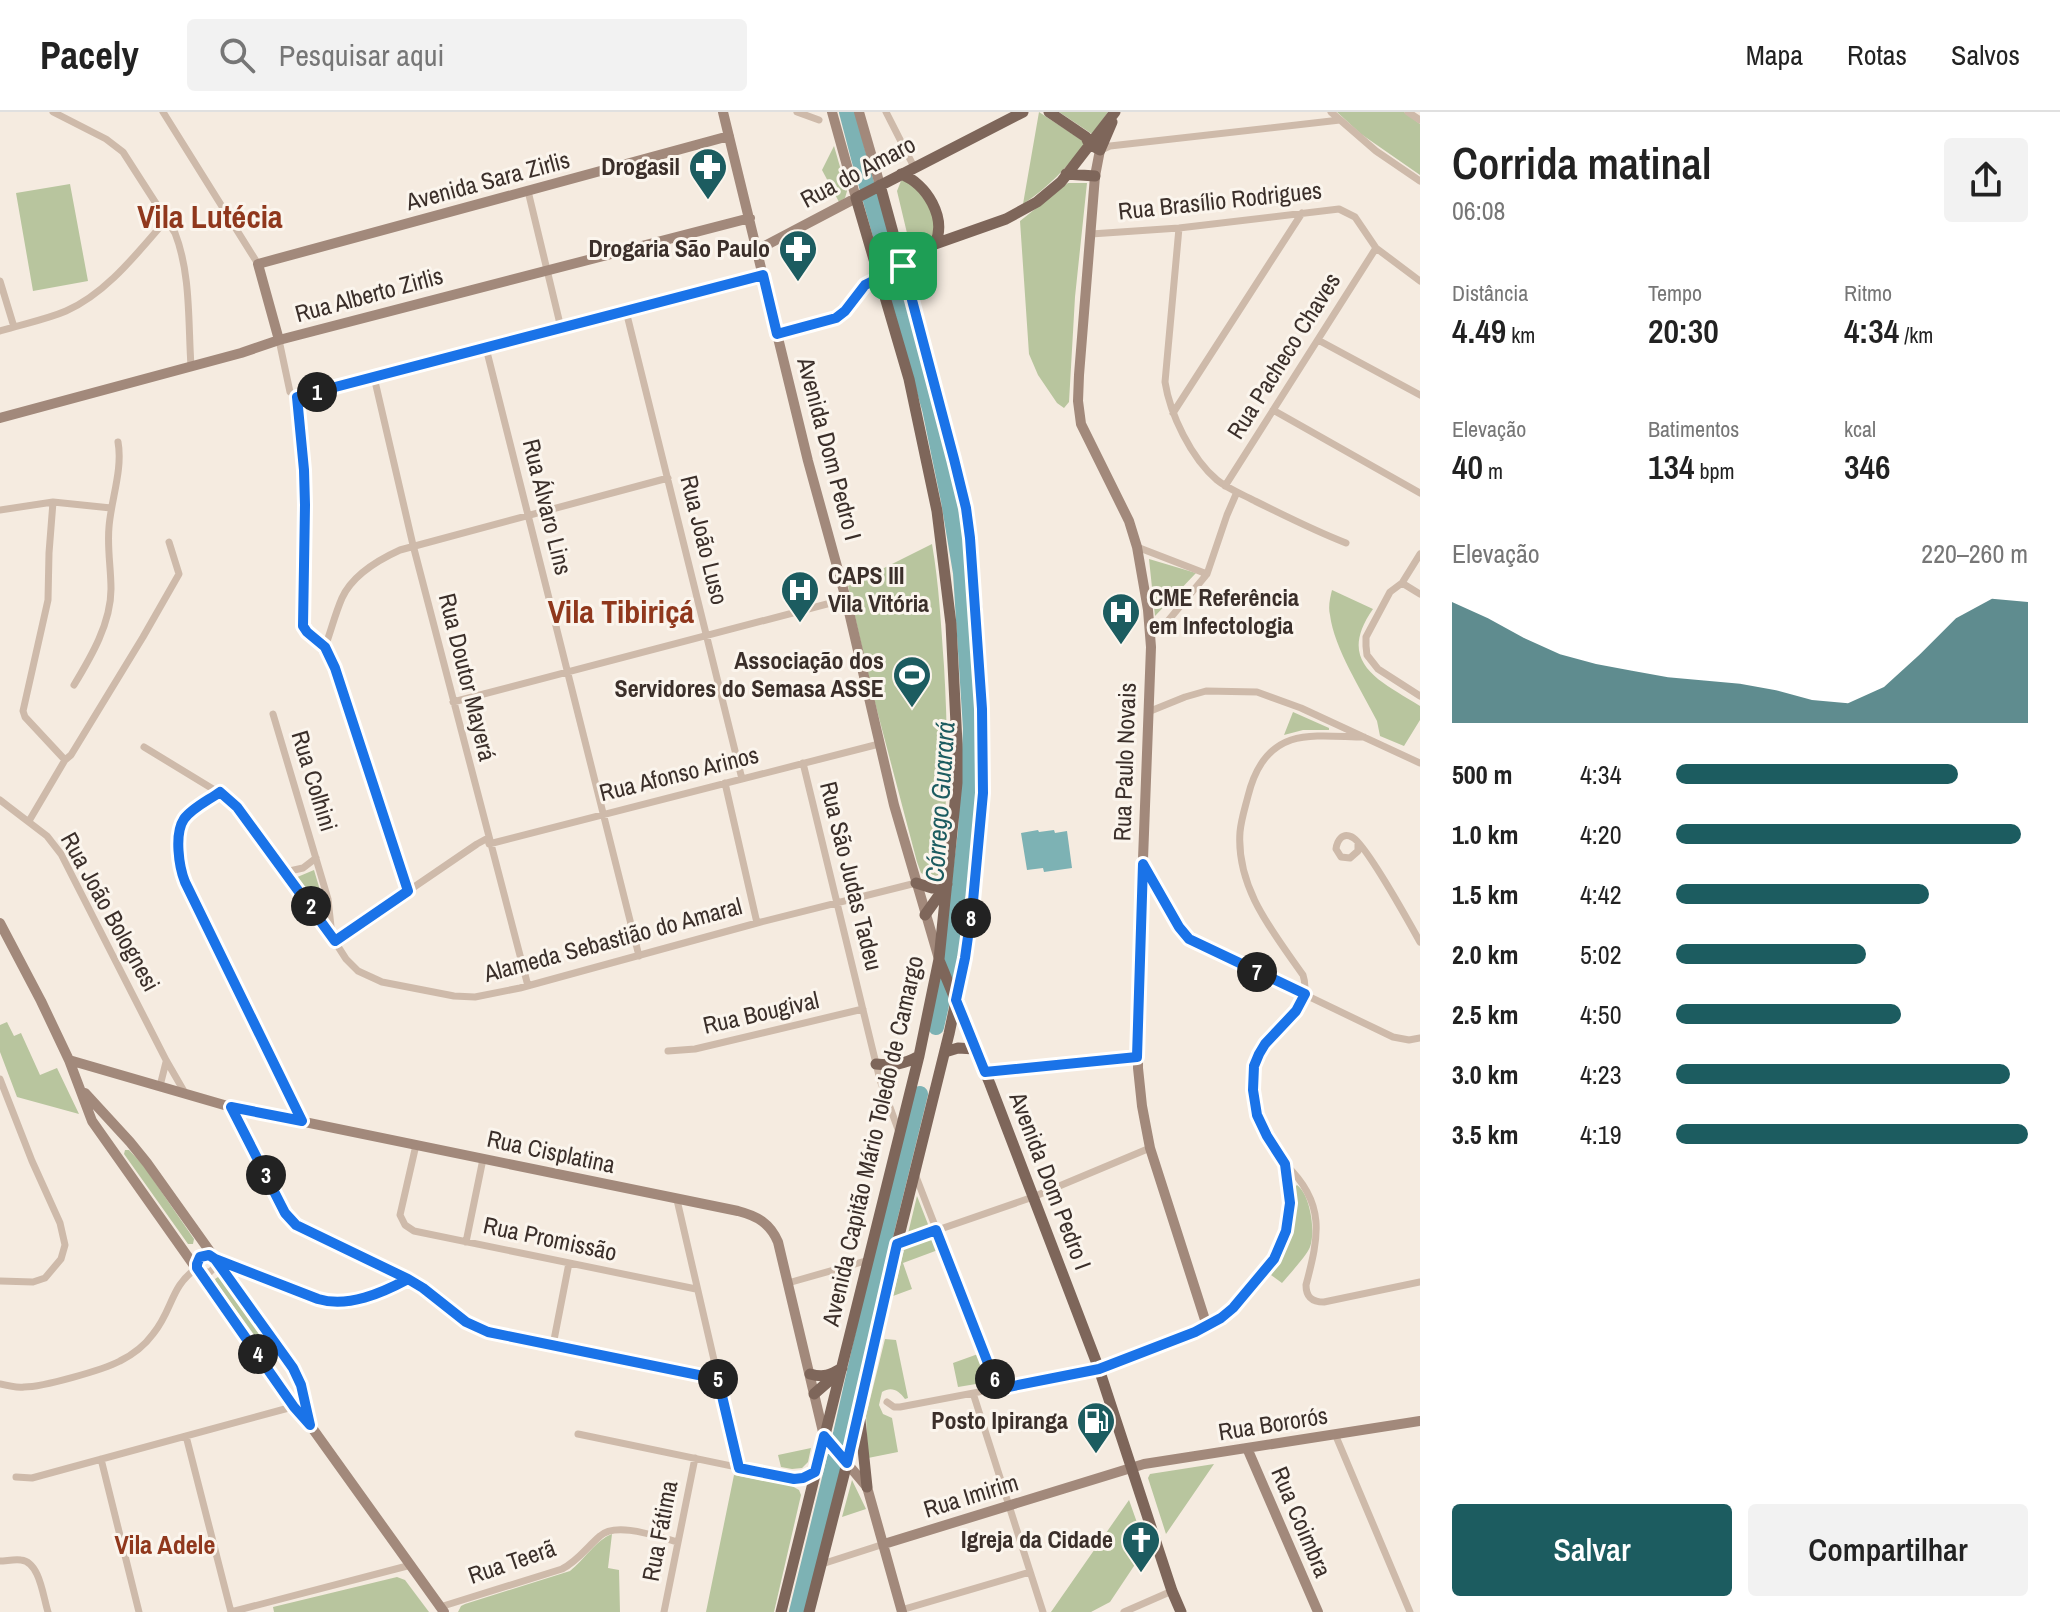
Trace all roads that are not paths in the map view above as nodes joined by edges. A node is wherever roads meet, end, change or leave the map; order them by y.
1 (53, 112) edge
2 (163, 112) edge
3 (723, 112) edge
4 (797, 112) edge
5 (832, 112) edge
6 (859, 112) edge
7 (886, 112) edge
8 (1023, 112) edge
9 (1049, 112) edge
10 (1116, 112) edge
11 (1331, 112) edge
12 (1408, 112) edge
13 (819, 120) dead end
14 (1340, 120) junction
15 (1420, 120) edge
16 (729, 136) junction
17 (1094, 147) junction
18 (914, 167) junction
19 (901, 174) junction
20 (1066, 174) junction
21 (1095, 176) junction
22 (1420, 181) edge
23 (528, 191) junction
24 (868, 192) junction
25 (1302, 213) junction
26 (750, 218) junction
27 (167, 219) junction
28 (1179, 228) junction
29 (1091, 234) junction
30 (935, 244) junction
31 (1376, 248) junction
32 (757, 250) junction
33 (258, 264) junction
34 (546, 270) junction
35 (890, 272) junction
36 (763, 275) junction
37 (0, 281) edge
38 (1420, 281) edge
39 (626, 311) junction
40 (14, 327) junction
41 (561, 328) junction
42 (0, 331) edge
43 (777, 334) junction
44 (279, 340) junction
45 (1318, 340) junction
46 (486, 348) junction
47 (191, 366) junction
48 (374, 377) junction
49 (1420, 395) edge
50 (297, 397) junction
51 (1273, 410) junction
52 (1173, 413) junction
53 (0, 418) edge
54 (118, 442) dead end
55 (668, 478) junction
56 (1225, 486) junction
57 (1237, 492) junction
58 (1420, 493) edge
59 (53, 502) junction
60 (111, 508) junction
61 (0, 510) edge
62 (528, 515) junction
63 (169, 542) dead end
64 (1346, 543) dead end
65 (413, 545) junction
66 (1137, 547) junction
67 (1420, 554) edge
68 (1207, 574) junction
69 (1402, 583) junction
70 (1420, 594) edge
71 (846, 599) junction
72 (1151, 635) junction
73 (708, 636) junction
74 (325, 647) junction
75 (568, 672) junction
76 (74, 685) dead end
77 (1420, 696) edge
78 (453, 702) junction
79 (1148, 712) junction
80 (273, 714) dead end
81 (1364, 737) junction
82 (879, 744) junction
83 (144, 747) dead end
84 (65, 760) junction
85 (803, 763) junction
86 (1420, 763) edge
87 (742, 779) junction
88 (725, 783) junction
89 (220, 792) junction
90 (0, 800) edge
91 (604, 814) junction
92 (29, 821) junction
93 (488, 841) junction
94 (1358, 844) junction
95 (316, 858) junction
96 (1143, 864) junction
97 (285, 872) junction
98 (916, 883) junction
99 (947, 884) junction
100 (408, 891) junction
101 (838, 903) junction
102 (925, 915) junction
103 (0, 923) edge
104 (757, 923) junction
105 (334, 939) junction
106 (1420, 942) edge
107 (639, 956) junction
108 (941, 963) junction
109 (528, 986) junction
110 (1305, 994) junction
111 (956, 1000) junction
112 (863, 1009) junction
113 (1420, 1038) edge
114 (975, 1049) junction
115 (668, 1051) dead end
116 (945, 1052) junction
117 (919, 1056) junction
118 (1137, 1057) junction
119 (69, 1060) junction
120 (166, 1060) junction
121 (876, 1064) junction
122 (985, 1072) junction
123 (0, 1079) edge
124 (78, 1084) junction
125 (160, 1086) junction
126 (185, 1093) junction
127 (231, 1107) junction
128 (302, 1121) junction
129 (901, 1136) junction
130 (416, 1145) junction
131 (1150, 1148) junction
132 (483, 1159) junction
133 (1285, 1164) junction
134 (914, 1173) junction
135 (1033, 1197) junction
136 (677, 1200) junction
137 (936, 1230) junction
138 (466, 1242) junction
139 (897, 1244) junction
140 (215, 1259) junction
141 (869, 1260) junction
142 (569, 1263) junction
143 (197, 1268) junction
144 (408, 1279) junction
145 (0, 1281) edge
146 (1420, 1282) edge
147 (788, 1283) junction
148 (696, 1289) junction
149 (1207, 1326) junction
150 (553, 1345) junction
151 (1099, 1369) junction
152 (841, 1370) junction
153 (810, 1374) junction
154 (718, 1379) junction
155 (0, 1384) edge
156 (998, 1389) junction
157 (973, 1393) junction
158 (814, 1394) junction
159 (887, 1402) dead end
160 (300, 1405) junction
161 (859, 1408) junction
162 (1420, 1421) edge
163 (578, 1434) dead end
164 (1335, 1434) junction
165 (186, 1436) junction
166 (828, 1439) junction
167 (1247, 1448) junction
168 (695, 1458) junction
169 (101, 1459) junction
170 (847, 1463) junction
171 (739, 1468) junction
172 (1133, 1468) junction
173 (815, 1472) junction
174 (16, 1477) dead end
175 (794, 1479) junction
176 (867, 1487) junction
177 (810, 1495) junction
178 (1009, 1505) junction
179 (678, 1542) junction
180 (884, 1544) junction
181 (0, 1561) edge
182 (822, 1564) junction
183 (411, 1565) junction
184 (1030, 1572) junction
185 (1172, 1591) junction
186 (442, 1609) edge
187 (902, 1611) edge
188 (48, 1612) edge
189 (139, 1612) edge
190 (231, 1612) edge
191 (664, 1612) edge
192 (781, 1612) edge
193 (809, 1612) edge
194 (1043, 1612) edge
195 (1124, 1612) edge
196 (1181, 1612) edge
197 (1318, 1612) edge
198 (1410, 1612) edge

1 - 27 street
2 - 33 street
3 - 16 street, Avenida Dom Pedro I
4 - 13 street
5 - 24 street, Avenida Capitão Mário Toledo de Camargo
6 - 24 street, Avenida Capitão Mário Toledo de Camargo
7 - 18 street
8 - 18 main road, Rua do Amaro
9 - 17 main road
10 - 17 main road
11 - 14 street
12 - 15 street
14 - 17 street
14 - 22 street
16 - 23 street, Avenida Sara Zirlis
16 - 26 street, Avenida Dom Pedro I
17 - 20 main road
17 - 21 street, Rua Paulo Novais
18 - 19 main road, Rua do Amaro
19 - 24 main road, Rua do Amaro
19 - 30 main road
20 - 21 main road
20 - 30 main road
21 - 29 street, Rua Paulo Novais
23 - 33 street, Avenida Sara Zirlis
23 - 34 street
24 - 32 street, Rua do Amaro
24 - 35 main road, Avenida Capitão Mário Toledo de Camargo
24 - 35 main road, Avenida Capitão Mário Toledo de Camargo
25 - 28 street, Rua Brasílio Rodrigues
25 - 31 street, Rua Brasílio Rodrigues
25 - 52 street
26 - 32 street, Avenida Dom Pedro I
26 - 34 street, Rua Alberto Zirlis
27 - 40 street
27 - 47 street
28 - 29 street, Rua Brasílio Rodrigues
28 - 52 street
29 - 66 street, Rua Paulo Novais
30 - 35 main road
31 - 38 street, Rua Brasílio Rodrigues
31 - 45 street, Rua Pacheco Chaves
32 - 36 street, Avenida Dom Pedro I
33 - 44 street
34 - 41 street
34 - 44 street, Rua Alberto Zirlis
35 - 43 street
35 - 99 main road, Avenida Capitão Mário Toledo de Camargo
35 - 111 main road, Avenida Capitão Mário Toledo de Camargo
36 - 39 street
36 - 43 street, Avenida Dom Pedro I
37 - 40 street
39 - 41 street
39 - 55 street, Rua João Luso
40 - 42 street
41 - 46 street
43 - 71 street, Avenida Dom Pedro I
44 - 47 street, Rua Alberto Zirlis
44 - 50 street
45 - 49 street
45 - 51 street, Rua Pacheco Chaves
46 - 48 street
46 - 62 street, Rua Álvaro Lins
47 - 53 street, Rua Alberto Zirlis
48 - 50 street
48 - 65 street, Rua Doutor Mayerá
50 - 74 street
51 - 56 street, Rua Pacheco Chaves
51 - 58 street
52 - 56 street
54 - 60 street
55 - 62 street
55 - 73 street, Rua João Luso
56 - 57 street
57 - 64 street
57 - 68 street
59 - 60 street
59 - 61 street
59 - 84 street
60 - 76 street
62 - 65 street
62 - 75 street, Rua Álvaro Lins
63 - 84 street
65 - 74 street
65 - 78 street, Rua Doutor Mayerá
66 - 68 street
66 - 72 street, Rua Paulo Novais
67 - 69 street
68 - 72 street
69 - 70 street
69 - 77 street
71 - 73 street
71 - 82 street, Avenida Dom Pedro I
72 - 79 street, Rua Paulo Novais
73 - 75 street
73 - 87 street, Rua João Luso
74 - 100 street
75 - 78 street
75 - 91 street, Rua Álvaro Lins
78 - 93 street, Rua Doutor Mayerá
79 - 81 street
79 - 96 street, Rua Paulo Novais
80 - 95 street, Rua Colhini
81 - 86 street
81 - 110 street
82 - 85 street, Rua Afonso Arinos
82 - 98 street, Avenida Dom Pedro I
83 - 89 street, Alameda Sebastião do Amaral
84 - 92 street
85 - 87 street, Rua Afonso Arinos
85 - 101 street, Rua São Judas Tadeu
87 - 88 street, Rua Afonso Arinos
88 - 91 street, Rua Afonso Arinos
88 - 104 street
89 - 97 street, Alameda Sebastião do Amaral
89 - 128 street
90 - 92 street, Rua João Bolognesi
91 - 93 street, Rua Afonso Arinos
91 - 107 street, Rua Álvaro Lins
92 - 120 street, Rua João Bolognesi
93 - 100 street, Rua Afonso Arinos
93 - 109 street, Rua Doutor Mayerá
94 - 94 street
94 - 106 street
95 - 97 street, Rua Colhini
95 - 105 street, Rua Colhini
96 - 110 street
96 - 118 street, Rua Paulo Novais
97 - 105 street, Alameda Sebastião do Amaral
98 - 99 main road
98 - 101 street, Alameda Sebastião do Amaral
98 - 102 street, Avenida Dom Pedro I
99 - 102 main road
99 - 108 main road, Avenida Capitão Mário Toledo de Camargo
100 - 105 street, Rua Afonso Arinos
101 - 104 street, Alameda Sebastião do Amaral
101 - 112 street, Rua São Judas Tadeu
102 - 108 street, Avenida Dom Pedro I
103 - 119 street
104 - 107 street, Alameda Sebastião do Amaral
105 - 109 street, Alameda Sebastião do Amaral
107 - 109 street, Alameda Sebastião do Amaral
108 - 111 main road, Avenida Dom Pedro I
108 - 117 main road, Avenida Capitão Mário Toledo de Camargo
110 - 113 street
110 - 133 street
111 - 114 main road, Avenida Dom Pedro I
111 - 116 main road, Avenida Capitão Mário Toledo de Camargo
112 - 115 street, Rua Bougival
112 - 121 street, Rua São Judas Tadeu
114 - 116 main road
114 - 122 main road, Avenida Dom Pedro I
116 - 134 main road, Avenida Capitão Mário Toledo de Camargo
117 - 121 main road
117 - 129 main road, Avenida Capitão Mário Toledo de Camargo
118 - 122 street
118 - 131 street, Rua Paulo Novais
119 - 124 street
119 - 125 street, Rua Cisplatina
120 - 125 street
120 - 126 street, Rua João Bolognesi
121 - 129 street, Rua São Judas Tadeu
122 - 135 main road, Avenida Dom Pedro I
123 - 145 street
124 - 140 street
124 - 143 street
125 - 126 street, Rua Cisplatina
126 - 127 street, Rua Cisplatina
127 - 128 street, Rua Cisplatina
127 - 144 street
128 - 130 street, Rua Cisplatina
129 - 141 main road, Avenida Capitão Mário Toledo de Camargo
130 - 132 street, Rua Cisplatina
130 - 138 street, Rua Promissão
131 - 135 street
131 - 149 street, Rua Paulo Novais
132 - 136 street, Rua Cisplatina
132 - 138 street
133 - 146 street
133 - 149 street
134 - 137 street
134 - 139 main road, Avenida Capitão Mário Toledo de Camargo
135 - 137 street
135 - 151 main road, Avenida Dom Pedro I
136 - 147 street, Rua Cisplatina
136 - 148 street
137 - 139 street
137 - 156 street
138 - 142 street, Rua Promissão
139 - 161 main road, Avenida Capitão Mário Toledo de Camargo
140 - 143 street
140 - 143 street
140 - 144 street
140 - 160 street
141 - 147 street
141 - 152 main road, Avenida Capitão Mário Toledo de Camargo
142 - 148 street, Rua Promissão
142 - 150 street
143 - 155 street
143 - 160 street
144 - 150 street
147 - 153 street, Rua Cisplatina
148 - 154 street
149 - 151 street
150 - 154 street
151 - 156 street
151 - 172 main road, Avenida Dom Pedro I
152 - 153 main road
152 - 158 main road
152 - 166 main road, Avenida Capitão Mário Toledo de Camargo
153 - 158 street, Rua Cisplatina
154 - 171 street
156 - 157 street
157 - 159 street
157 - 178 street
158 - 166 street, Rua Cisplatina
160 - 165 street
160 - 183 street
161 - 170 main road, Avenida Capitão Mário Toledo de Camargo
161 - 176 main road
162 - 164 street, Rua Bororós
163 - 168 street
164 - 167 street, Rua Bororós
164 - 198 street
165 - 169 street
165 - 190 street
166 - 170 street, Rua Cisplatina
166 - 173 main road, Avenida Capitão Mário Toledo de Camargo
167 - 172 street, Rua Bororós
167 - 197 street, Rua Coimbra
168 - 171 street
168 - 179 street, Rua Fátima
169 - 174 street
169 - 189 street
170 - 176 street, Rua Cisplatina
170 - 182 main road, Avenida Capitão Mário Toledo de Camargo
171 - 175 street
172 - 178 street, Rua Imirim
172 - 185 main road, Avenida Dom Pedro I
173 - 175 street
173 - 177 main road, Avenida Capitão Mário Toledo de Camargo
175 - 177 street
176 - 180 street, Rua Cisplatina
177 - 192 main road, Avenida Capitão Mário Toledo de Camargo
178 - 180 street, Rua Imirim
178 - 184 street
179 - 186 street, Rua Teerã
179 - 191 street, Rua Fátima
180 - 182 street, Rua Imirim
180 - 187 street, Rua Cisplatina
181 - 188 street
182 - 193 main road, Avenida Capitão Mário Toledo de Camargo
183 - 186 street
183 - 190 street
184 - 187 street
184 - 194 street
185 - 195 street
185 - 196 main road, Avenida Dom Pedro I

